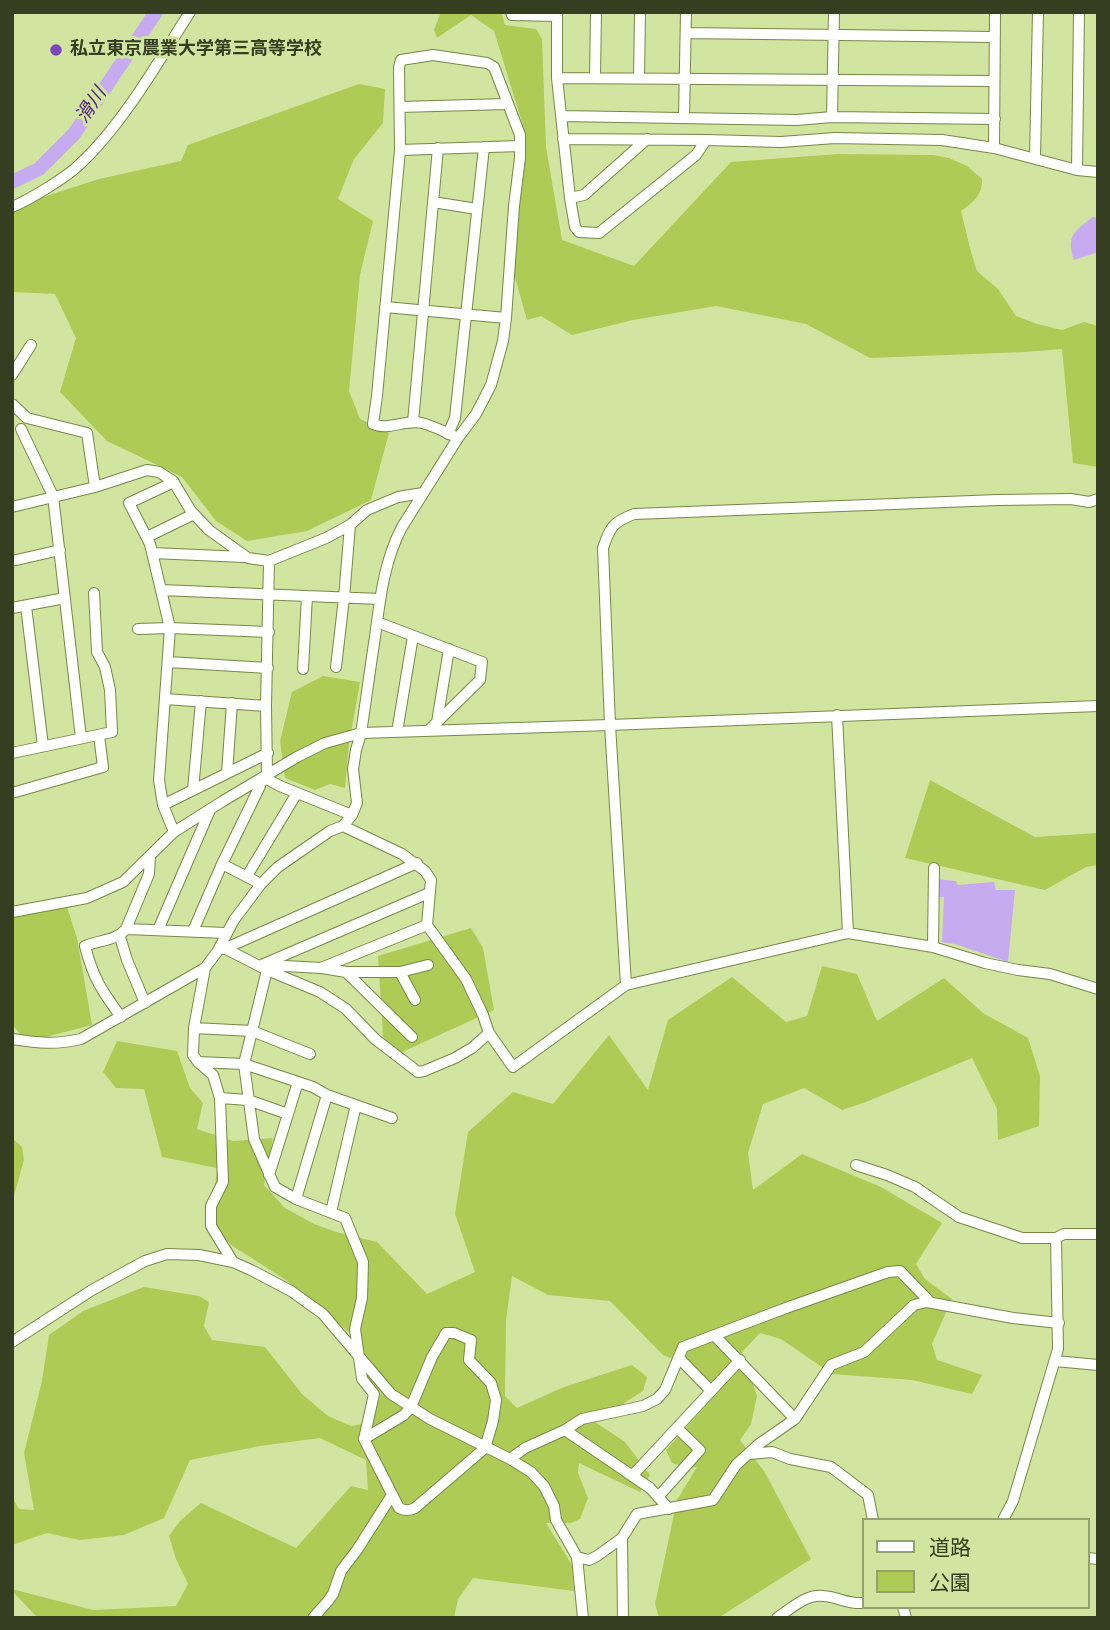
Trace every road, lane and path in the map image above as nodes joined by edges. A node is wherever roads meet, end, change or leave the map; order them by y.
1 (190, 12) edge
2 (511, 12) edge
3 (596, 12) edge
4 (640, 12) edge
5 (686, 12) edge
6 (834, 12) edge
7 (995, 12) edge
8 (1038, 12) edge
9 (1079, 12) edge
10 (557, 14) edge
11 (685, 33) junction
12 (833, 34) junction
13 (995, 37) junction
14 (556, 78) junction
15 (595, 78) junction
16 (639, 78) junction
17 (684, 79) junction
18 (833, 80) junction
19 (994, 81) junction
20 (507, 104) junction
21 (400, 107) junction
22 (561, 116) junction
23 (684, 117) junction
24 (832, 117) junction
25 (995, 119) junction
26 (563, 139) junction
27 (647, 139) junction
28 (706, 140) junction
29 (520, 146) junction
30 (484, 147) junction
31 (438, 148) junction
32 (994, 148) junction
33 (400, 150) junction
34 (1035, 158) junction
35 (1077, 170) junction
36 (1098, 172) edge
37 (570, 198) junction
38 (433, 202) junction
39 (12, 207) edge
40 (477, 208) junction
41 (385, 307) junction
42 (424, 310) junction
43 (467, 314) junction
44 (506, 318) junction
45 (31, 345) dead end
46 (12, 375) edge
47 (12, 404) edge
48 (27, 418) junction
49 (412, 422) junction
50 (17, 430) edge
51 (453, 436) junction
52 (174, 482) junction
53 (94, 487) junction
54 (423, 493) junction
55 (53, 496) junction
56 (1093, 500) edge
57 (12, 507) edge
58 (1098, 510) edge
59 (194, 513) junction
60 (350, 525) junction
61 (147, 537) junction
62 (60, 550) junction
63 (152, 553) junction
64 (248, 558) junction
65 (12, 561) edge
66 (269, 561) junction
67 (161, 590) junction
68 (94, 593) dead end
69 (270, 595) junction
70 (307, 596) junction
71 (65, 598) junction
72 (344, 598) junction
73 (380, 599) junction
74 (26, 606) junction
75 (12, 608) edge
76 (377, 622) junction
77 (170, 628) junction
78 (138, 629) dead end
79 (269, 632) junction
80 (413, 636) junction
81 (449, 649) junction
82 (168, 663) junction
83 (336, 667) dead end
84 (268, 668) junction
85 (303, 668) dead end
86 (165, 699) junction
87 (201, 701) junction
88 (232, 703) junction
89 (267, 706) junction
90 (1098, 706) edge
91 (837, 715) junction
92 (437, 722) junction
93 (610, 725) junction
94 (428, 731) junction
95 (397, 732) junction
96 (361, 733) junction
97 (99, 735) junction
98 (81, 738) junction
99 (43, 746) junction
100 (12, 753) edge
101 (268, 753) junction
102 (227, 773) junction
103 (265, 776) junction
104 (193, 790) junction
105 (12, 793) edge
106 (297, 793) junction
107 (163, 805) junction
108 (210, 810) junction
109 (352, 815) junction
110 (343, 826) junction
111 (174, 832) junction
112 (150, 856) junction
113 (417, 863) junction
114 (222, 864) junction
115 (934, 868) dead end
116 (247, 876) junction
117 (261, 884) junction
118 (429, 892) junction
119 (12, 912) edge
120 (427, 925) junction
121 (158, 930) junction
122 (193, 931) junction
123 (123, 933) junction
124 (226, 933) junction
125 (848, 933) junction
126 (933, 947) junction
127 (221, 950) junction
128 (428, 964) dead end
129 (205, 968) junction
130 (263, 968) junction
131 (321, 968) junction
132 (346, 972) junction
133 (400, 972) junction
134 (625, 985) junction
135 (1098, 989) edge
136 (415, 1000) dead end
137 (145, 1003) junction
138 (121, 1017) junction
139 (194, 1028) junction
140 (252, 1031) junction
141 (489, 1033) junction
142 (412, 1037) dead end
143 (12, 1039) edge
144 (310, 1054) dead end
145 (198, 1062) junction
146 (244, 1064) junction
147 (298, 1082) junction
148 (327, 1096) junction
149 (220, 1098) junction
150 (248, 1100) junction
151 (356, 1105) junction
152 (288, 1114) junction
153 (392, 1118) dead end
154 (856, 1165) dead end
155 (269, 1175) junction
156 (296, 1199) junction
157 (331, 1212) junction
158 (1098, 1234) edge
159 (1056, 1238) junction
160 (233, 1262) junction
161 (930, 1302) junction
162 (1059, 1323) junction
163 (715, 1336) junction
164 (12, 1342) edge
165 (360, 1356) junction
166 (679, 1358) junction
167 (740, 1360) junction
168 (1055, 1361) junction
169 (1098, 1365) edge
170 (711, 1391) junction
171 (411, 1407) junction
172 (795, 1419) junction
173 (677, 1428) junction
174 (565, 1430) junction
175 (364, 1439) junction
176 (485, 1448) junction
177 (748, 1454) junction
178 (510, 1459) junction
179 (632, 1476) junction
180 (392, 1495) junction
181 (657, 1497) junction
182 (669, 1509) junction
183 (873, 1518) edge
184 (1004, 1518) edge
185 (622, 1538) junction
186 (577, 1557) junction
187 (862, 1603) edge
188 (313, 1618) edge
189 (583, 1618) edge
190 (623, 1618) edge
191 (777, 1618) edge

1 - 39 street
2 - 10 street
3 - 15 street
4 - 16 street
5 - 11 street
6 - 12 street
7 - 13 street
8 - 34 street
9 - 35 street
10 - 14 street
11 - 12 street
11 - 17 street
12 - 13 street
12 - 18 street
13 - 19 street
14 - 15 street
14 - 22 street
15 - 16 street
16 - 17 street
17 - 18 street
17 - 23 street
18 - 19 street
18 - 24 street
19 - 25 street
20 - 21 street
20 - 21 street
20 - 29 street
21 - 33 street
22 - 23 street
22 - 26 street
23 - 24 street
24 - 25 street
25 - 32 street
26 - 27 street
26 - 37 street
27 - 28 street
27 - 37 street
28 - 32 street
28 - 37 street
29 - 30 street
29 - 44 street
30 - 31 street
30 - 40 street
31 - 33 street
31 - 38 street
32 - 34 street
33 - 41 street
34 - 35 street
35 - 36 street
38 - 40 street
38 - 42 street
40 - 43 street
41 - 42 street
41 - 49 street
42 - 43 street
42 - 49 street
43 - 44 street
43 - 51 street
44 - 51 street
45 - 46 street
47 - 48 street
48 - 50 street
48 - 53 street
49 - 51 street
50 - 55 street
51 - 54 street
52 - 53 street
52 - 59 street
52 - 61 street
53 - 55 street
54 - 60 street
54 - 73 street
55 - 57 street
55 - 62 street
56 - 58 street
56 - 93 street
59 - 61 street
59 - 64 street
60 - 66 street
60 - 72 street
61 - 63 street
62 - 65 street
62 - 71 street
63 - 64 street
63 - 67 street
64 - 66 street
66 - 69 street
67 - 69 street
67 - 77 street
68 - 97 street
69 - 70 street
69 - 79 street
70 - 72 street
70 - 85 street
71 - 74 street
71 - 98 street
72 - 73 street
72 - 83 street
73 - 76 street
74 - 75 street
74 - 99 street
76 - 80 street
76 - 96 street
77 - 78 street
77 - 79 street
77 - 82 street
79 - 84 street
80 - 81 street
80 - 95 street
81 - 92 street
81 - 92 street
82 - 84 street
82 - 86 street
84 - 89 street
86 - 87 street
86 - 107 street
87 - 88 street
87 - 104 street
88 - 89 street
88 - 102 street
89 - 101 street
90 - 91 street
91 - 93 street
91 - 125 street
92 - 94 street
93 - 94 street
93 - 134 street
94 - 95 street
95 - 96 street
96 - 103 street
96 - 109 street
97 - 98 street
97 - 105 street
98 - 99 street
99 - 100 street
101 - 102 street
101 - 103 street
102 - 104 street
103 - 106 street
103 - 108 street
103 - 114 street
104 - 107 street
106 - 109 street
106 - 116 street
107 - 111 street
108 - 111 street
108 - 121 street
109 - 110 street
110 - 113 street
110 - 117 street
111 - 112 street
112 - 119 street
112 - 123 street
113 - 118 street
113 - 127 street
114 - 116 street
114 - 122 street
115 - 126 street
116 - 117 street
117 - 124 street
118 - 120 street
118 - 130 street
120 - 131 street
120 - 141 street
121 - 122 street
121 - 123 street
122 - 124 street
123 - 137 street
123 - 138 street
124 - 127 street
125 - 126 street
125 - 134 street
126 - 135 street
127 - 129 street
127 - 130 street
128 - 133 street
129 - 137 street
129 - 139 street
130 - 131 street
130 - 140 street
130 - 141 street
131 - 132 street
132 - 133 street
132 - 142 street
133 - 136 street
134 - 141 street
137 - 138 street
138 - 143 street
139 - 140 street
139 - 145 street
140 - 144 street
140 - 146 street
145 - 146 street
145 - 149 street
146 - 147 street
146 - 150 street
147 - 148 street
147 - 152 street
148 - 151 street
148 - 156 street
149 - 150 street
149 - 160 street
150 - 152 street
150 - 155 street
151 - 153 street
151 - 157 street
152 - 155 street
154 - 159 street
155 - 156 street
156 - 157 street
157 - 165 street
158 - 159 street
159 - 162 street
160 - 164 street
160 - 165 street
161 - 162 street
161 - 163 street
161 - 172 street
162 - 168 street
163 - 166 street
163 - 167 street
165 - 171 street
165 - 175 street
166 - 170 street
166 - 174 street
167 - 170 street
167 - 172 street
168 - 169 street
168 - 184 street
170 - 173 street
171 - 175 street
171 - 176 street
171 - 176 street
172 - 177 street
173 - 179 street
173 - 181 street
174 - 178 street
174 - 179 street
175 - 180 street
176 - 178 street
176 - 180 street
177 - 182 street
177 - 183 street
178 - 186 street
179 - 181 street
180 - 188 street
181 - 182 street
182 - 185 street
185 - 186 street
185 - 190 street
186 - 189 street
187 - 191 street

